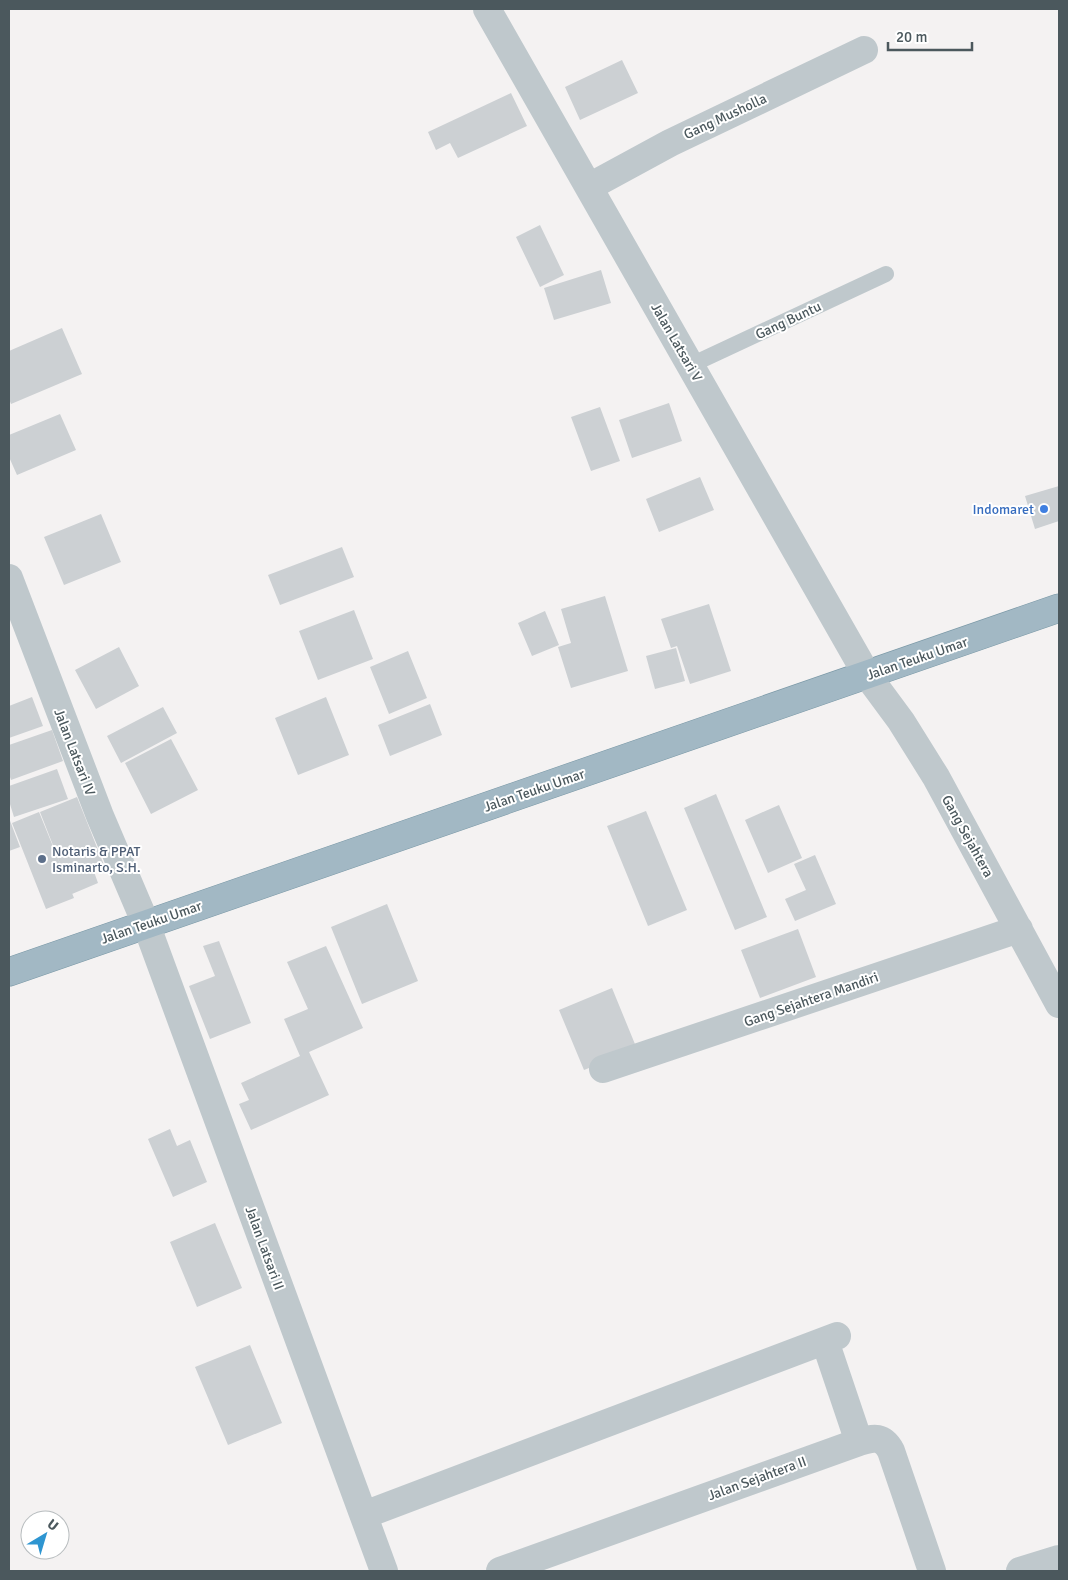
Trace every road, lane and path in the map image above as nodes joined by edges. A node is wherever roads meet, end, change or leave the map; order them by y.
1 (487, 9) edge
2 (864, 50) dead end
3 (589, 187) junction
4 (886, 274) dead end
5 (690, 365) junction
6 (9, 578) edge
7 (1059, 608) edge
8 (867, 675) junction
9 (146, 924) junction
10 (1019, 929) junction
11 (9, 972) edge
12 (1059, 1004) edge
13 (603, 1069) dead end
14 (859, 1442) junction
15 (364, 1515) junction
16 (1059, 1559) edge
17 (384, 1571) edge
18 (500, 1571) edge
19 (932, 1571) edge
20 (1020, 1571) edge

1 - 3 street, Jalan Latsari V
2 - 3 street, Gang Musholla
3 - 5 street, Jalan Latsari V
4 - 5 lane, Gang Buntu
5 - 8 street, Jalan Latsari V
6 - 9 street, Jalan Latsari IV
7 - 8 highway, Jalan Teuku Umar
8 - 9 highway, Jalan Teuku Umar
8 - 10 street, Gang Sejahtera
9 - 11 highway, Jalan Teuku Umar
9 - 15 street, Jalan Latsari II
10 - 12 street, Gang Sejahtera
10 - 13 street, Gang Sejahtera Mandiri
14 - 15 street
14 - 18 street, Jalan Sejahtera II
14 - 19 street, Jalan Sejahtera II
15 - 17 street, Jalan Latsari II
16 - 20 street

